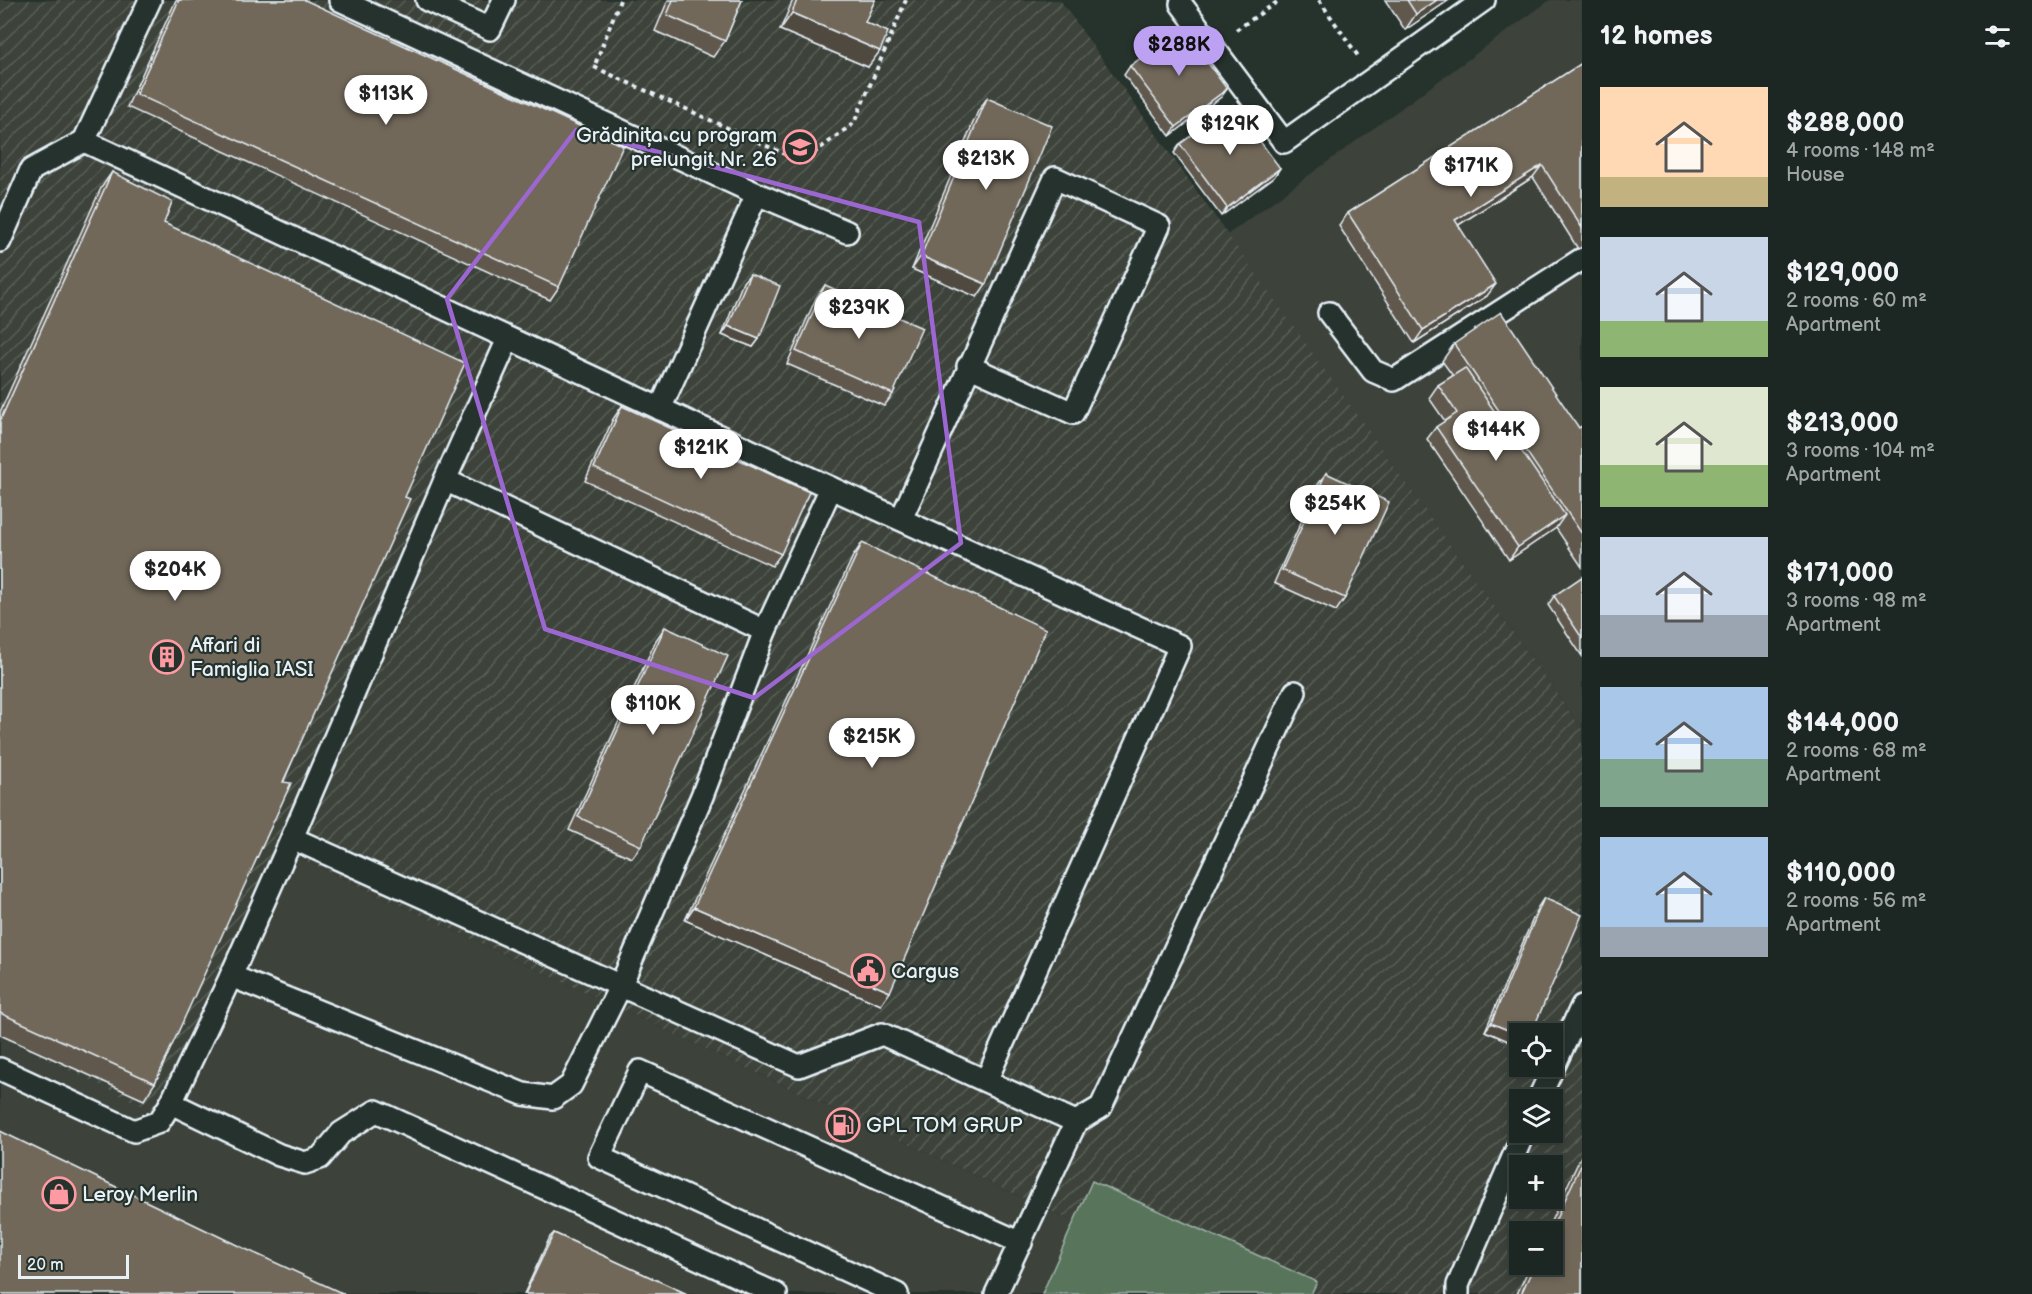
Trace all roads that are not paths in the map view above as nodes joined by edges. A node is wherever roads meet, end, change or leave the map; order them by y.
1 (150, 0) edge
2 (340, 0) edge
3 (427, 0) edge
4 (504, 0) edge
5 (1484, 0) edge
6 (1181, 4) dead end
7 (84, 141) junction
8 (757, 194) junction
9 (847, 232) dead end
10 (0, 241) edge
11 (1582, 260) edge
12 (1329, 313) dead end
13 (508, 339) junction
14 (968, 366) junction
15 (660, 409) junction
16 (445, 480) junction
17 (831, 488) junction
18 (901, 519) junction
19 (765, 631) junction
20 (1295, 692) dead end
21 (292, 838) junction
22 (231, 976) junction
23 (620, 987) junction
24 (1582, 1006) edge
25 (0, 1069) edge
26 (986, 1081) junction
27 (1543, 1089) edge
28 (171, 1103) junction
29 (1076, 1122) junction
30 (1519, 1143) edge
31 (1021, 1243) junction
32 (776, 1294) edge
33 (897, 1294) edge
34 (996, 1294) edge
35 (1458, 1294) edge

1 - 7 lane
2 - 8 lane
3 - 4 lane
5 - 6 lane
7 - 10 lane
7 - 13 lane
8 - 9 lane
8 - 15 lane
11 - 12 lane
13 - 15 lane
13 - 16 lane
14 - 14 lane
14 - 18 lane
15 - 17 lane
16 - 19 lane
16 - 21 lane
17 - 18 lane
17 - 19 lane
18 - 26 lane
19 - 23 lane
20 - 29 lane
21 - 22 lane
21 - 23 lane
22 - 23 lane
22 - 28 lane
23 - 26 lane
24 - 27 lane
25 - 28 lane
26 - 29 lane
28 - 32 lane
29 - 31 lane
30 - 35 lane
31 - 33 lane
31 - 34 lane

